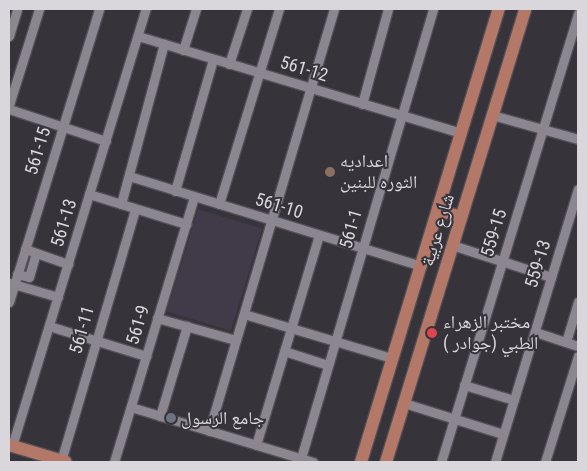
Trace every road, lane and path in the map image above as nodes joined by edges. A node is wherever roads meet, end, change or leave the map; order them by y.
1 (39, 9) edge
2 (99, 9) edge
3 (146, 9) edge
4 (196, 9) edge
5 (247, 9) edge
6 (279, 9) edge
7 (334, 9) edge
8 (388, 9) edge
9 (433, 9) edge
10 (499, 9) edge
11 (525, 9) edge
12 (14, 11) edge
13 (578, 13) edge
14 (9, 36) edge
15 (138, 36) junction
16 (164, 44) junction
17 (183, 50) junction
18 (213, 59) junction
19 (229, 64) junction
20 (259, 73) junction
21 (309, 88) junction
22 (9, 104) edge
23 (362, 104) junction
24 (402, 115) junction
25 (492, 115) junction
26 (63, 126) junction
27 (543, 129) junction
28 (461, 133) junction
29 (578, 139) edge
30 (106, 141) junction
31 (128, 176) junction
32 (578, 189) edge
33 (175, 191) junction
34 (89, 194) junction
35 (194, 196) junction
36 (122, 204) junction
37 (218, 204) junction
38 (135, 209) junction
39 (438, 210) junction
40 (461, 217) junction
41 (270, 220) junction
42 (186, 224) junction
43 (319, 235) junction
44 (452, 245) junction
45 (363, 248) junction
46 (25, 249) junction
47 (36, 253) junction
48 (502, 261) junction
49 (68, 264) junction
50 (421, 266) junction
51 (17, 274) junction
52 (552, 277) junction
53 (12, 284) edge
54 (58, 297) junction
55 (9, 302) edge
56 (578, 302) edge
57 (577, 312) edge
58 (244, 314) junction
59 (157, 318) junction
60 (49, 326) junction
61 (187, 326) junction
62 (291, 328) junction
63 (534, 332) junction
64 (236, 340) junction
65 (95, 341) junction
66 (335, 341) junction
67 (566, 342) junction
68 (578, 346) edge
69 (284, 351) junction
70 (146, 356) junction
71 (578, 356) edge
72 (392, 358) junction
73 (328, 365) junction
74 (464, 385) junction
75 (514, 400) junction
76 (404, 403) junction
77 (131, 407) junction
78 (160, 416) junction
79 (454, 420) junction
80 (209, 430) junction
81 (503, 434) junction
82 (256, 445) junction
83 (11, 446) edge
84 (301, 458) junction
85 (63, 462) edge
86 (114, 462) edge
87 (313, 462) edge
88 (361, 462) edge
89 (386, 462) edge
90 (441, 462) edge
91 (497, 462) edge
92 (545, 462) edge

1 - 22 street
2 - 26 street, 561-15
3 - 15 street, 561-13
4 - 17 street
5 - 19 street
6 - 20 street
7 - 21 street
8 - 23 street
9 - 24 street, 561-1
10 - 28 main road, شارع عربية
11 - 25 main road, شارع عربية
12 - 14 street
13 - 27 street, 559-15
15 - 16 street, 561-12
15 - 30 street, 561-13
16 - 17 street, 561-12
16 - 31 street
17 - 18 street, 561-12
18 - 19 street, 561-12
18 - 33 street
19 - 20 street, 561-12
20 - 21 street, 561-12
20 - 37 street
21 - 23 street, 561-12
21 - 41 street
22 - 26 street
23 - 24 street, 561-12
24 - 28 street, 561-12
24 - 45 street, 561-1
25 - 27 street
25 - 40 main road, شارع عربية
26 - 30 street
26 - 46 street, 561-15
27 - 29 street
27 - 48 street, 559-15
28 - 39 main road, شارع عربية
30 - 34 street, 561-13
31 - 33 street, 561-10
31 - 36 street
32 - 52 street, 559-13
33 - 35 street, 561-10
34 - 36 street
34 - 49 street, 561-13
35 - 37 street, 561-10
35 - 42 street, 561-9
36 - 38 street
37 - 41 street, 561-10
38 - 42 street
38 - 65 street, 561-11
39 - 40 main road
39 - 50 main road, شارع عربية
40 - 44 main road, شارع عربية
41 - 43 street, 561-10
41 - 58 street
42 - 59 street, 561-9
43 - 45 street, 561-10
43 - 62 street
44 - 48 street
44 - 76 main road, شارع عربية
45 - 50 street, 561-10
45 - 66 street, 561-1
46 - 47 street
46 - 51 street, 561-15
47 - 49 street
47 - 51 street
48 - 52 street
48 - 74 street, 559-15
49 - 54 street, 561-13
50 - 72 main road, شارع عربية
51 - 53 street, 561-15
52 - 63 street, 559-13
53 - 54 street
53 - 55 street, 561-15
54 - 60 street, 561-13
56 - 57 street
57 - 67 street
58 - 62 street
58 - 64 street
59 - 61 street
59 - 70 street, 561-9
60 - 65 street
60 - 83 street, 561-13
61 - 64 street
61 - 78 street
62 - 66 street
62 - 69 street
63 - 67 street
63 - 75 street, 559-13
64 - 80 street
65 - 70 street
65 - 85 street, 561-11
66 - 72 street
66 - 73 street, 561-1
67 - 68 street
69 - 73 street
69 - 82 street
70 - 77 street, 561-9
71 - 92 street
72 - 88 main road, شارع عربية
73 - 84 street, 561-1
74 - 75 street
74 - 79 street, 559-15
75 - 81 street, 559-13
76 - 79 street
76 - 89 main road, شارع عربية
77 - 78 street
77 - 86 street, 561-9
78 - 80 street
79 - 81 street
79 - 90 street, 559-15
80 - 82 street
81 - 91 street, 559-13
82 - 84 street
83 - 85 main road
84 - 87 street

